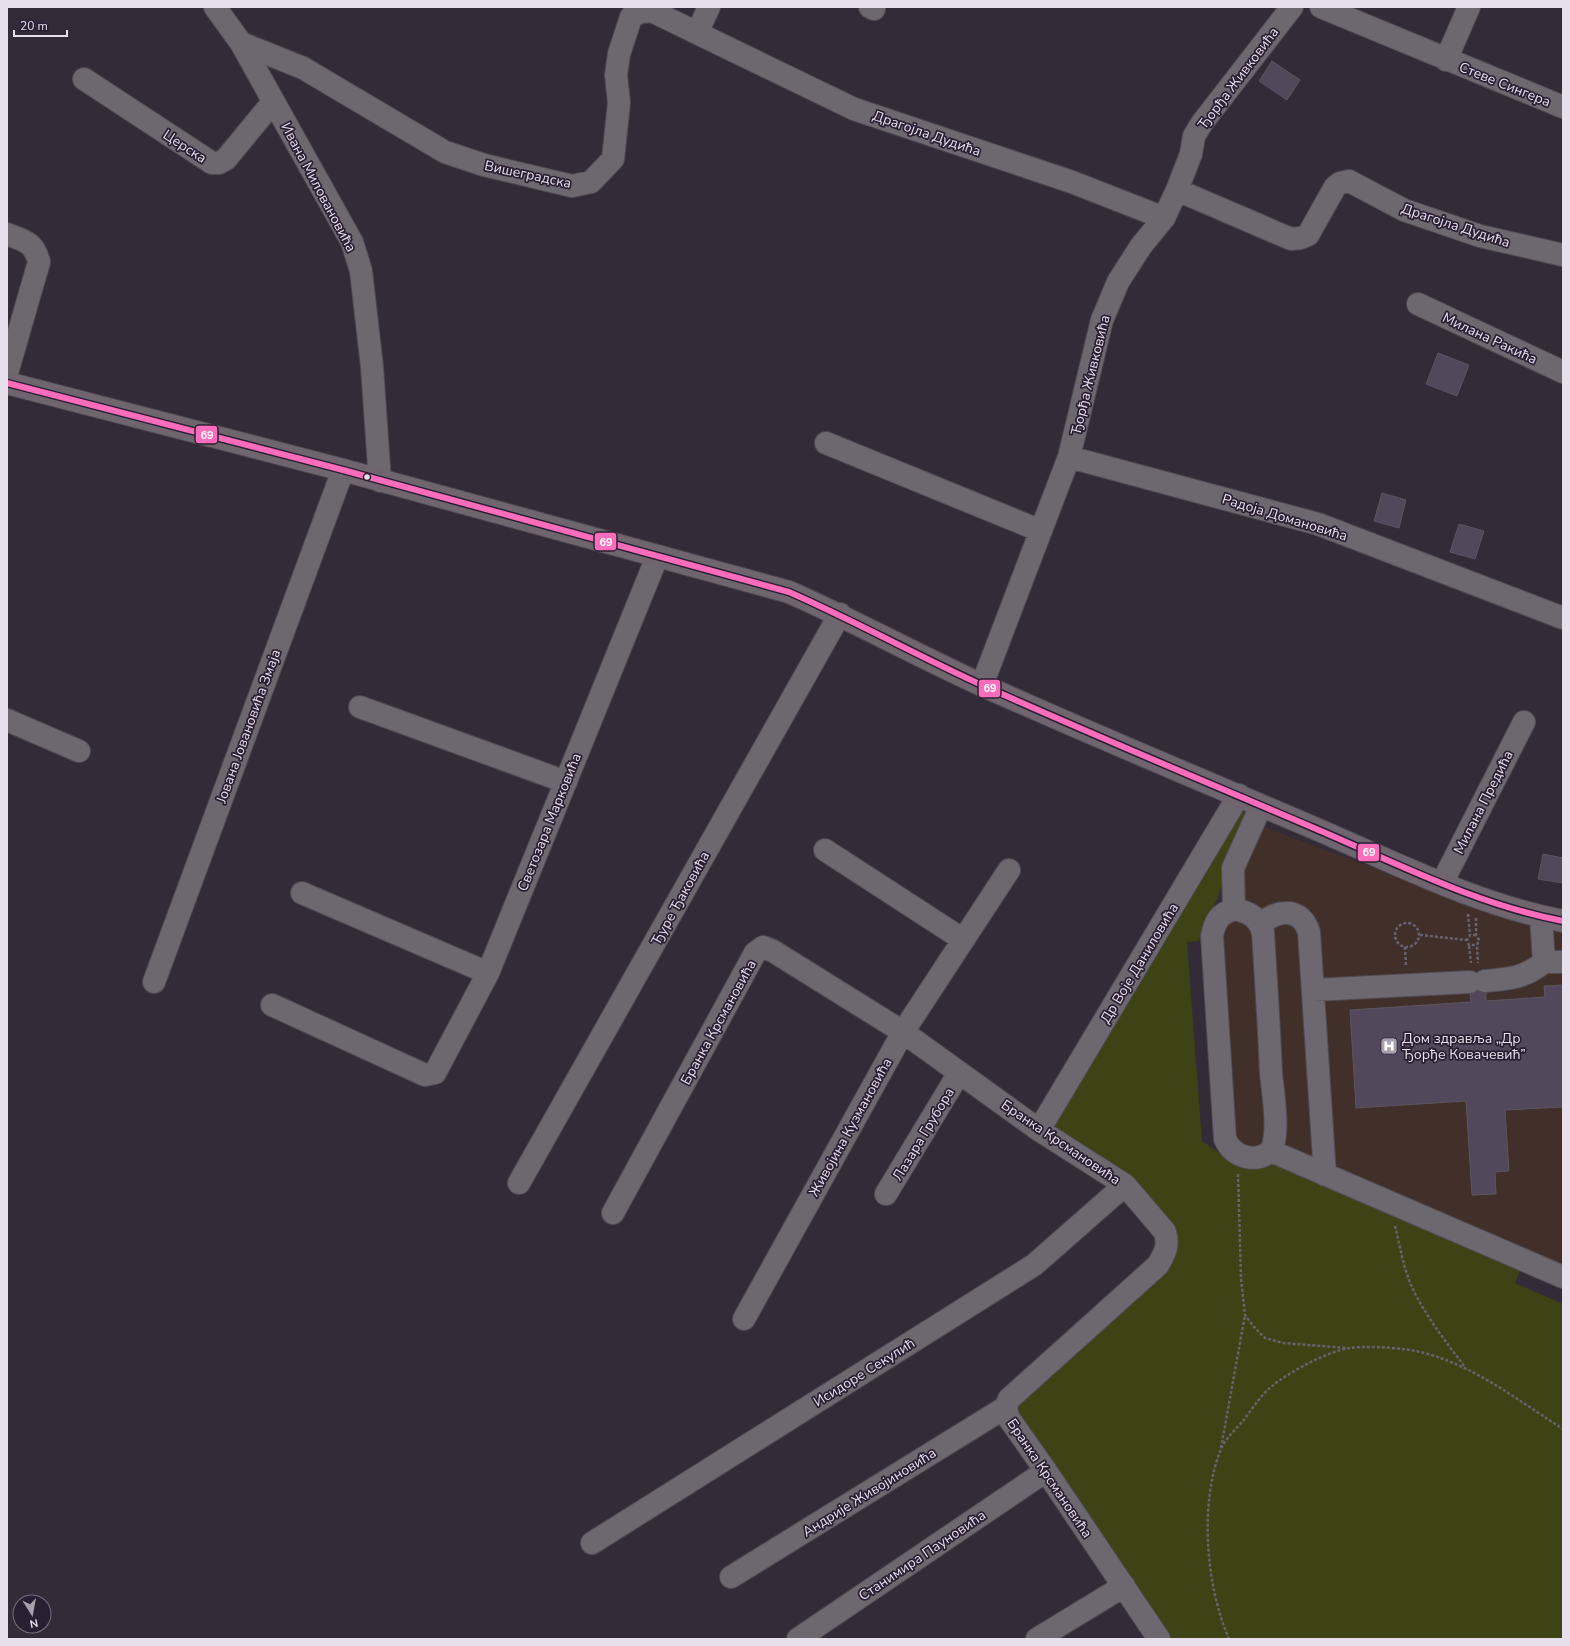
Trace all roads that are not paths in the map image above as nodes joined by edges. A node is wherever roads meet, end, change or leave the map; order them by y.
1 (215, 7) edge
2 (709, 7) edge
3 (1292, 7) edge
4 (1321, 7) edge
5 (1469, 7) edge
6 (697, 33) junction
7 (241, 42) junction
8 (1446, 60) junction
9 (84, 79) dead end
10 (273, 102) junction
11 (1563, 107) edge
12 (1177, 190) junction
13 (1164, 218) junction
14 (7, 234) edge
15 (1563, 255) edge
16 (1418, 304) dead end
17 (1563, 372) edge
18 (7, 374) edge
19 (7, 383) edge
20 (826, 443) dead end
21 (1069, 457) junction
22 (342, 470) junction
23 (380, 481) junction
24 (1041, 531) junction
25 (657, 557) junction
26 (840, 614) junction
27 (1563, 618) edge
28 (982, 685) junction
29 (360, 708) dead end
30 (7, 720) edge
31 (1524, 722) dead end
32 (79, 751) dead end
33 (566, 782) junction
34 (1239, 795) junction
35 (1261, 806) junction
36 (825, 850) dead end
37 (1009, 870) dead end
38 (1442, 882) junction
39 (302, 893) dead end
40 (1234, 909) junction
41 (1541, 916) junction
42 (1563, 921) edge
43 (1261, 924) junction
44 (962, 939) junction
45 (1554, 962) edge
46 (488, 973) junction
47 (154, 982) dead end
48 (1313, 990) junction
49 (272, 1005) dead end
50 (903, 1032) junction
51 (959, 1073) junction
52 (1039, 1130) junction
53 (1271, 1151) junction
54 (1325, 1175) junction
55 (519, 1183) dead end
56 (1125, 1185) junction
57 (886, 1194) dead end
58 (613, 1213) dead end
59 (1557, 1271) edge
60 (744, 1319) dead end
61 (1006, 1407) junction
62 (1046, 1471) junction
63 (592, 1542) dead end
64 (731, 1577) dead end
65 (1124, 1586) junction
66 (798, 1639) edge
67 (1036, 1639) edge
68 (1159, 1639) edge

1 - 7 street, Ивана Миловановића
2 - 6 street
3 - 12 street, Ђорђа Живковића
4 - 8 street, Стеве Сингера
5 - 8 street, Стеве Сингера
6 - 7 street, Вишеградска
6 - 13 street, Драгојла Дудића
7 - 10 street, Ивана Миловановића
8 - 11 street, Стеве Сингера
9 - 10 street, Церска
10 - 23 street, Ивана Миловановића
12 - 13 street, Ђорђа Живковића
12 - 15 street, Драгојла Дудића
13 - 21 street, Ђорђа Живковића
14 - 18 street
16 - 17 street, Милана Ракића
19 - 22 main road
20 - 24 street
21 - 24 street, Ђорђа Живковића
21 - 27 street, Радоја Домановића
22 - 23 main road
22 - 47 street, Јована Јовановића Змаја
23 - 25 main road
24 - 28 street, Ђорђа Живковића
25 - 26 main road
25 - 33 street, Светозара Марковића
26 - 28 main road
26 - 55 street, Ђуре Ђаковића
28 - 34 main road
29 - 33 street
30 - 32 street
31 - 38 street, Милана Предића
33 - 46 street, Светозара Марковића
34 - 35 main road
34 - 52 street, Др Воје Даниловића
35 - 38 main road
35 - 40 street
36 - 44 street
37 - 44 street, Живојина Кузмановића
38 - 41 main road
39 - 46 street
40 - 43 street
40 - 53 street
41 - 42 main road
41 - 45 street
43 - 48 street
43 - 53 street
44 - 50 street, Живојина Кузмановића
45 - 48 street
46 - 49 street, Светозара Марковића
48 - 54 street
50 - 51 street, Бранка Крсмановића
50 - 58 street, Бранка Крсмановића
50 - 60 street, Живојина Кузмановића
51 - 52 street, Бранка Крсмановића
51 - 57 street, Лазара Грубора
52 - 56 street, Бранка Крсмановића
53 - 54 street
54 - 59 street
56 - 61 street, Бранка Крсмановића
56 - 63 street, Исидоре Секулић
61 - 62 street, Бранка Крсмановића
61 - 64 street, Андрије Живојиновића
62 - 65 street, Бранка Крсмановића
62 - 66 street, Станимира Пауновића
65 - 67 street
65 - 68 street, Бранка Крсмановића

